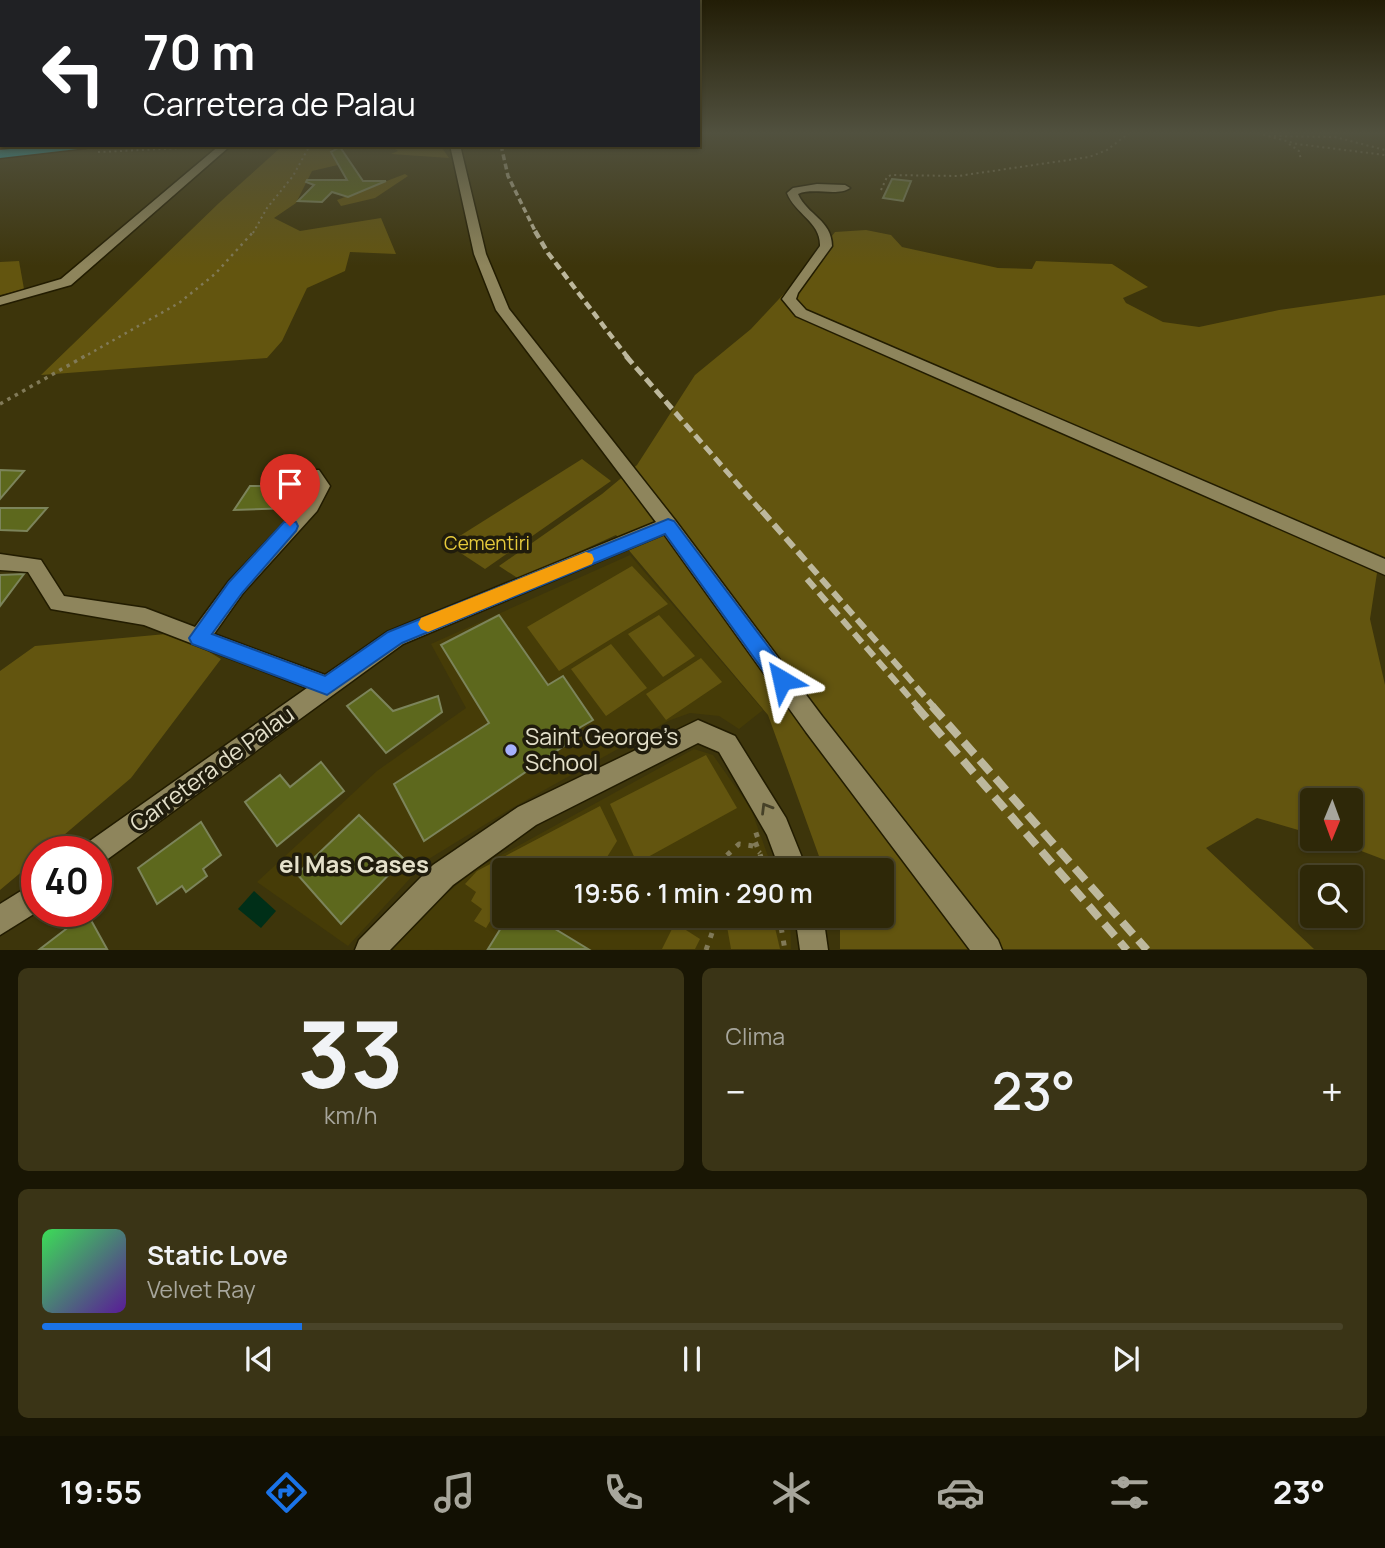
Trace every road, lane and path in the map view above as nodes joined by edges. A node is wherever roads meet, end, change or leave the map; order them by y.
1 (188, 177) edge
2 (292, 177) edge
3 (464, 177) edge
4 (887, 177) edge
5 (845, 188) dead end
6 (881, 190) dead end
7 (0, 301) edge
8 (0, 404) edge
9 (313, 474) dead end
10 (668, 526) junction
11 (0, 562) edge
12 (1385, 567) edge
13 (199, 638) junction
14 (327, 686) junction
15 (112, 841) edge
16 (724, 858) edge
17 (762, 858) edge
18 (789, 858) edge
19 (21, 906) edge
20 (0, 921) edge
21 (713, 928) edge
22 (781, 928) edge
23 (811, 928) edge
24 (369, 950) edge
25 (706, 950) edge
26 (785, 950) edge
27 (814, 950) edge
28 (988, 950) edge

1 - 7 street
2 - 8 path
3 - 10 street
4 - 6 path
5 - 12 street
9 - 13 street
10 - 14 street, Carretera de Palau
10 - 28 street
11 - 13 street
13 - 14 street
14 - 15 street, Carretera de Palau
16 - 17 path
18 -> 24 street
19 - 20 street
21 - 25 path
22 - 26 path
23 - 27 street

